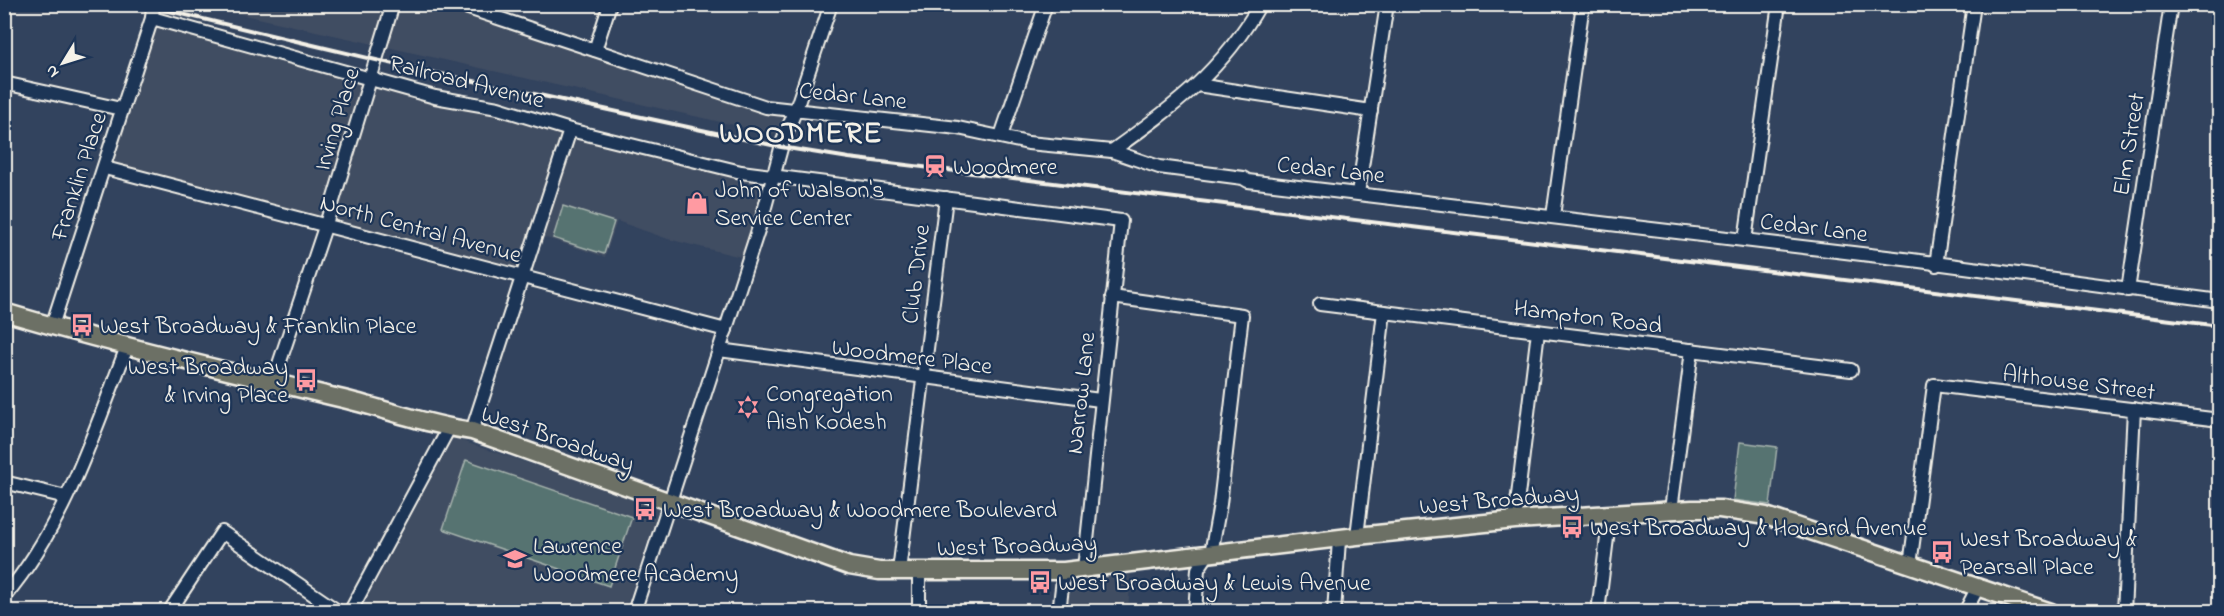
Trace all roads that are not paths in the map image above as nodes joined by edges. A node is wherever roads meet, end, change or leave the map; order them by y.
1 (153, 4) edge
2 (393, 4) edge
3 (456, 4) edge
4 (610, 4) edge
5 (831, 4) edge
6 (1046, 4) edge
7 (1260, 4) edge
8 (1387, 4) edge
9 (1583, 4) edge
10 (1779, 4) edge
11 (1974, 4) edge
12 (2170, 4) edge
13 (152, 18) junction
14 (596, 50) junction
15 (370, 78) junction
16 (4, 83) edge
17 (1197, 85) junction
18 (796, 109) junction
19 (121, 110) junction
20 (1371, 111) junction
21 (570, 130) junction
22 (1001, 136) junction
23 (1112, 151) junction
24 (105, 168) junction
25 (774, 175) junction
26 (1358, 193) junction
27 (946, 198) junction
28 (1553, 216) junction
29 (1121, 221) joint
30 (326, 224) junction
31 (1745, 240) junction
32 (1936, 265) junction
33 (521, 277) junction
34 (2128, 290) junction
35 (1112, 297) junction
36 (2220, 301) edge
37 (1320, 304) dead end
38 (4, 312) edge
39 (1384, 312) junction
40 (52, 326) junction
41 (726, 330) junction
42 (1538, 331) junction
43 (128, 347) junction
44 (719, 350) junction
45 (1692, 350) junction
46 (1851, 370) dead end
47 (924, 378) junction
48 (273, 382) junction
49 (1100, 400) junction
50 (2134, 410) junction
51 (2220, 420) edge
52 (449, 428) junction
53 (472, 431) junction
54 (4, 482) edge
55 (66, 497) junction
56 (670, 503) junction
57 (1671, 510) junction
58 (1611, 513) junction
59 (1515, 520) junction
60 (1357, 536) junction
61 (1339, 540) junction
62 (1205, 555) junction
63 (1910, 565) junction
64 (1084, 569) junction
65 (899, 571) junction
66 (1064, 571) junction
67 (919, 572) junction
68 (1978, 587) junction
69 (4, 597) edge
70 (169, 612) edge
71 (339, 612) edge
72 (350, 612) edge
73 (634, 612) edge
74 (919, 612) edge
75 (1059, 612) edge
76 (1195, 612) edge
77 (1334, 612) edge
78 (1598, 612) edge
79 (1965, 612) edge
80 (2051, 612) edge
81 (2124, 612) edge

1 - 13 street, Franklin Place
2 - 15 street, Irving Place
3 - 14 street, Cedar Lane
4 - 14 street
5 - 18 street
6 - 22 street
7 - 17 street
8 - 20 street
9 - 28 street
10 - 31 street
11 - 32 street
12 - 34 street, Elm Street
13 - 15 street, Railroad Avenue
13 - 19 street, Franklin Place
14 - 18 street, Cedar Lane
15 - 21 street, Railroad Avenue
15 - 30 street, Irving Place
16 - 19 street
17 - 20 street
17 - 23 street
18 - 22 street, Cedar Lane
18 - 25 street
19 - 24 street, Franklin Place
20 - 26 street
21 - 25 street, Railroad Avenue
21 - 33 street
22 - 23 street, Cedar Lane
23 - 26 street, Cedar Lane
24 - 30 street, North Central Avenue
24 - 40 street, Franklin Place
25 - 27 street, Railroad Avenue
25 - 41 street
26 - 28 street, Cedar Lane
27 - 29 street, Railroad Avenue
27 - 47 street, Club Drive
28 - 31 street, Cedar Lane
29 - 35 street, Narrow Lane
30 - 33 street, North Central Avenue
30 - 48 street, Irving Place
31 - 32 street, Cedar Lane
32 - 34 street, Cedar Lane
33 - 41 street, North Central Avenue
33 - 53 street
34 - 36 street, Cedar Lane
35 - 49 street, Narrow Lane
35 - 62 street
37 - 39 street, Hampton Road
38 - 40 main road, West Broadway
39 - 42 street, Hampton Road
39 - 60 street
40 - 43 main road, West Broadway
41 - 44 street
42 - 45 street, Hampton Road
42 - 59 street
43 - 48 main road, West Broadway
43 - 55 street
44 - 47 street, Woodmere Place
44 - 56 street
45 - 46 street, Hampton Road
45 - 57 street
47 - 49 street, Woodmere Place
47 - 65 street, Club Drive
48 - 52 main road, West Broadway
49 - 64 street, Narrow Lane
50 - 51 street, Althouse Street
50 - 63 street, Althouse Street
50 - 81 street
52 - 53 main road, West Broadway
52 - 72 street
53 - 56 main road, West Broadway
54 - 55 street
55 - 69 street
56 - 65 main road, West Broadway
56 - 73 street
57 - 58 main road, West Broadway
57 - 63 main road, West Broadway
58 - 59 main road, West Broadway
58 - 78 street
59 - 60 main road, West Broadway
60 - 61 main road, West Broadway
61 - 62 main road, West Broadway
61 - 77 street
62 - 64 main road, West Broadway
62 - 76 street
63 - 68 main road, West Broadway
64 - 66 main road, West Broadway
65 - 67 main road, West Broadway
66 - 67 main road, West Broadway
66 - 75 street
67 - 74 street
68 - 79 street
68 - 80 main road, West Broadway
70 - 71 street

